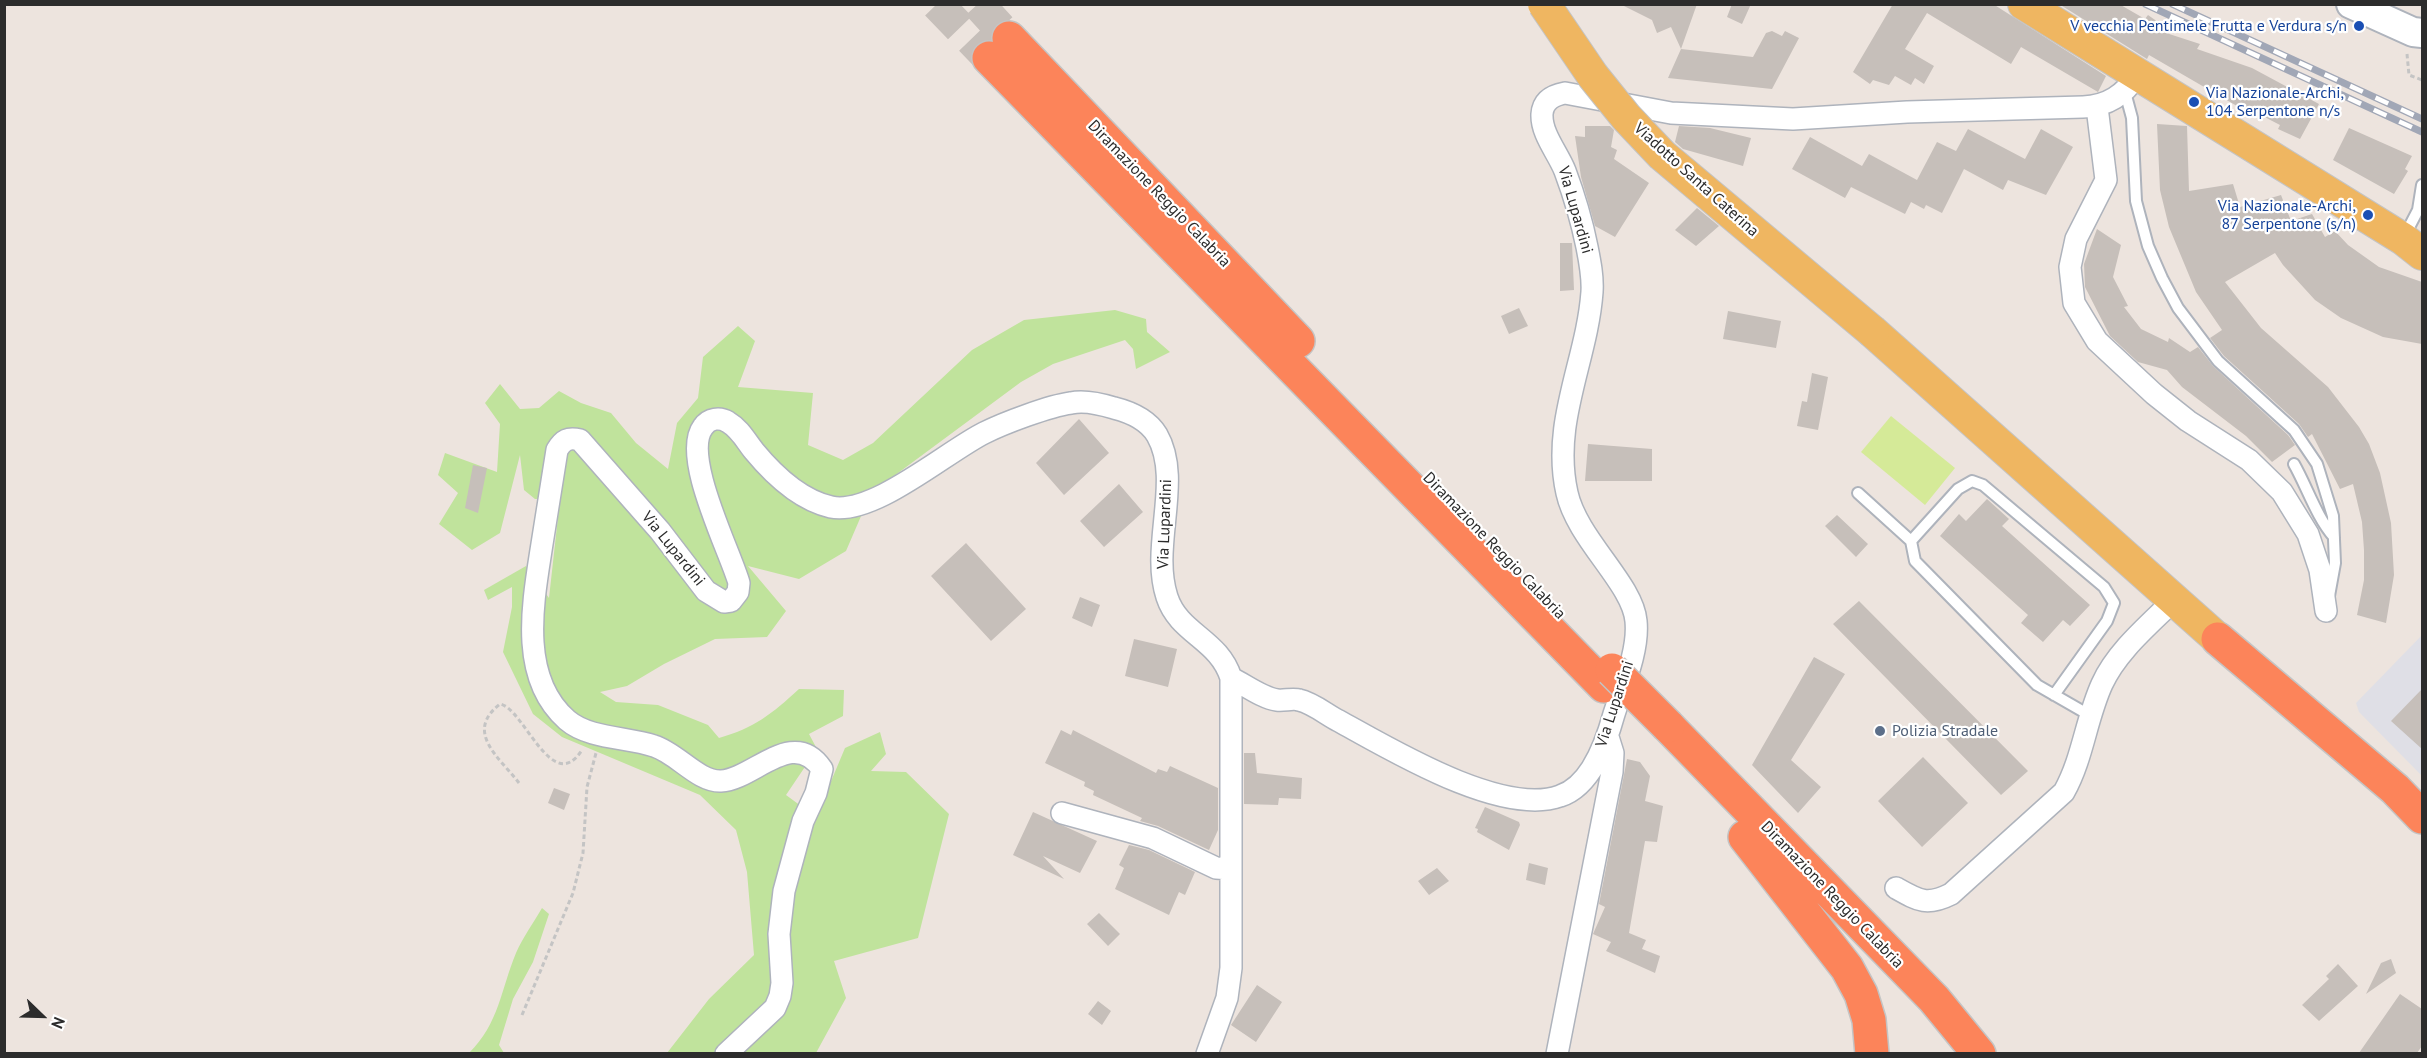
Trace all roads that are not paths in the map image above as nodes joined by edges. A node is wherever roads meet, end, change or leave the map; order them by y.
1 (1544, 4) edge
2 (2025, 4) edge
3 (2351, 4) edge
4 (2419, 34) edge
5 (999, 48) tunnel mouth
6 (2132, 83) junction
7 (2097, 107) junction
8 (2422, 185) edge
9 (2413, 246) edge
10 (2294, 464) dead end
11 (1858, 493) dead end
12 (2334, 537) junction
13 (1911, 541) junction
14 (2174, 600) junction
15 (2326, 608) joint
16 (2218, 639) joint
17 (1231, 678) junction
18 (2054, 695) junction
19 (2091, 716) junction
20 (1661, 734) junction
21 (1608, 737) junction
22 (1062, 813) dead end
23 (2422, 817) edge
24 (1745, 837) junction
25 (1231, 869) junction
26 (1896, 888) dead end
27 (1934, 999) junction
28 (726, 1053) edge
29 (1207, 1053) edge
30 (1557, 1053) edge
31 (1872, 1053) edge
32 (1958, 1053) edge
33 (1979, 1053) edge
34 (1992, 1053) edge

1 - 14 main road, Viadotto Santa Caterina, bridge
2 - 6 main road
3 - 4 street
5 - 20 highway, Diramazione Reggio Calabria
6 - 7 street, Via Lupardini
6 - 9 main road
6 - 12 lane
7 - 15 street
7 - 21 street, Via Lupardini
8 - 9 lane
10 - 12 lane
11 - 13 lane
12 - 15 lane
13 - 18 lane
13 - 18 lane
14 - 16 main road, Viadotto Santa Caterina
14 - 19 street
16 - 23 highway
17 - 21 street, Via Lupardini
17 - 25 street
17 - 28 street, Via Lupardini
18 - 19 lane
19 - 26 street
20 - 24 highway, Diramazione Reggio Calabria
20 - 27 highway, Diramazione Reggio Calabria
21 - 30 street
22 - 25 street
24 - 31 highway
24 - 32 highway, Diramazione Reggio Calabria
25 - 29 street
27 - 33 highway, Diramazione Reggio Calabria
27 - 34 highway

